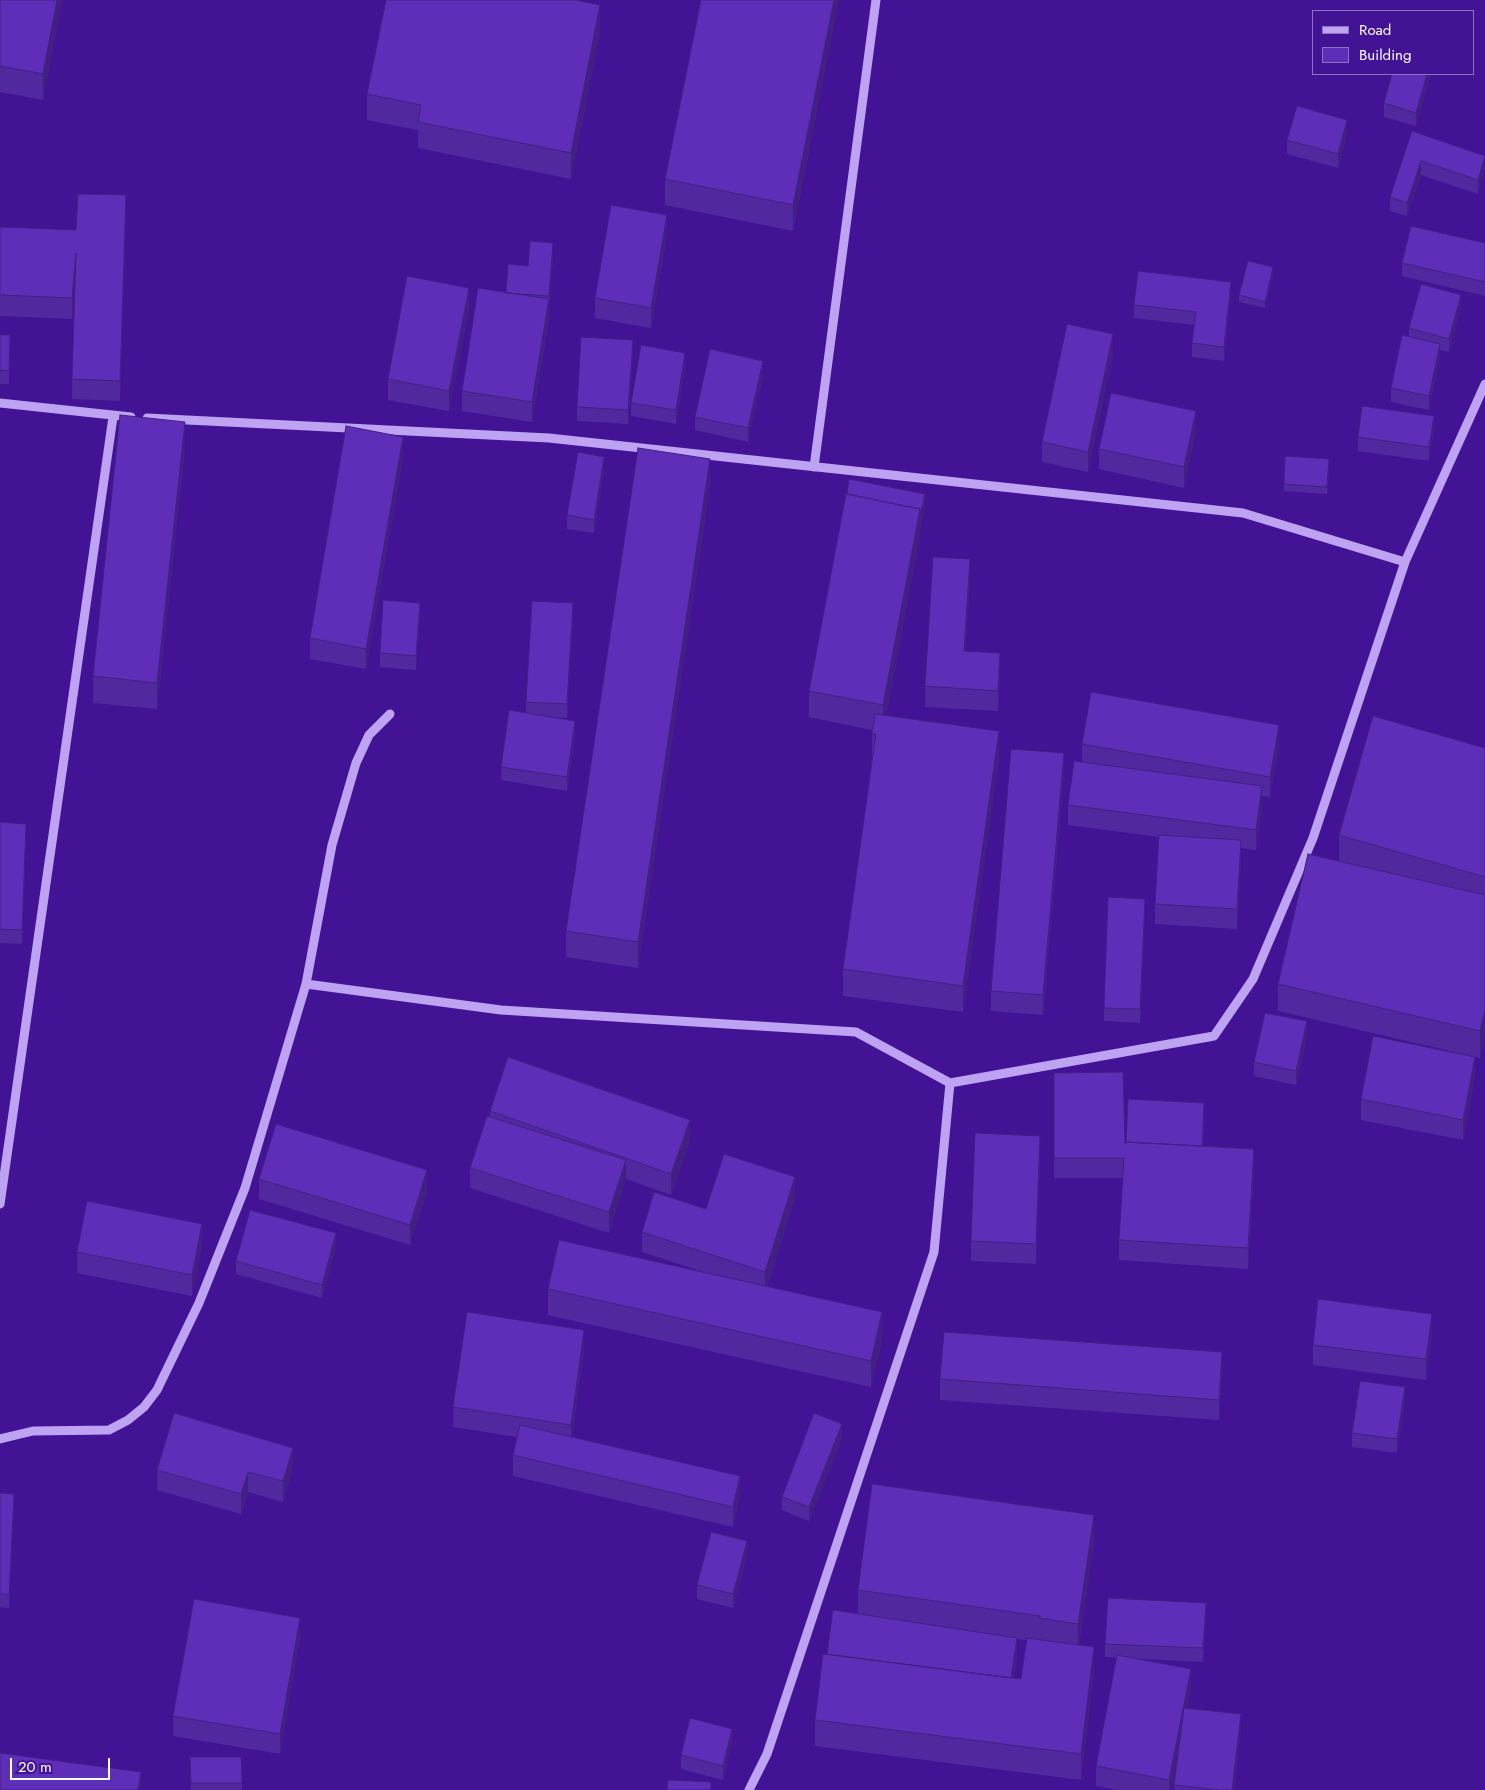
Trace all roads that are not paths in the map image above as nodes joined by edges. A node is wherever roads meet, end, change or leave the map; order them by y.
1 (876, 0) edge
2 (1485, 384) edge
3 (0, 403) edge
4 (113, 417) junction
5 (814, 467) junction
6 (1405, 562) junction
7 (390, 714) dead end
8 (306, 984) junction
9 (950, 1083) junction
10 (0, 1204) edge
11 (0, 1439) edge
12 (749, 1790) edge

1 - 5 street
2 - 6 street
3 - 4 street
4 - 5 street
4 - 10 street
5 - 6 street
6 - 9 street
7 - 8 street
8 - 9 street
8 - 11 street
9 - 12 street

